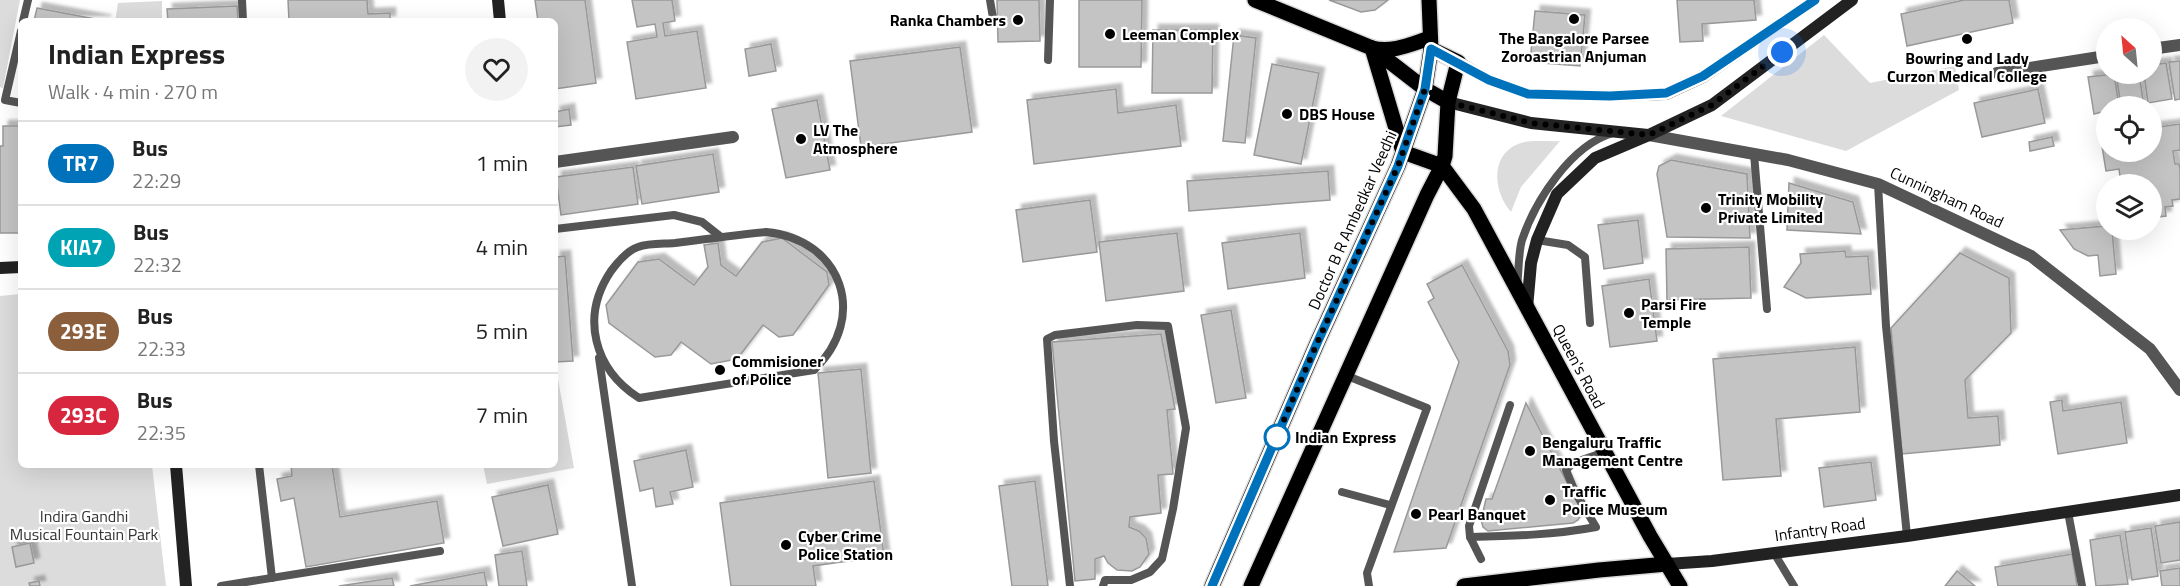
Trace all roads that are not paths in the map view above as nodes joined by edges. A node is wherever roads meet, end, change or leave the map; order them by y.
1 (28, 0) edge
2 (242, 0) edge
3 (498, 0) edge
4 (990, 0) edge
5 (1050, 0) edge
6 (1255, 0) edge
7 (1429, 0) edge
8 (1815, 0) edge
9 (1852, 0) edge
10 (24, 18) edge
11 (243, 18) edge
12 (500, 18) edge
13 (994, 24) dead end
14 (1430, 43) junction
15 (18, 44) edge
16 (2180, 45) edge
17 (2162, 47) edge
18 (1372, 48) junction
19 (2096, 57) edge
20 (1048, 60) dead end
21 (1458, 62) junction
22 (1997, 72) dead end
23 (1425, 89) junction
24 (18, 102) edge
25 (1448, 102) junction
26 (1619, 131) junction
27 (1649, 135) junction
28 (733, 137) dead end
29 (1403, 152) junction
30 (1754, 154) junction
31 (558, 162) edge
32 (1442, 166) junction
33 (1878, 184) junction
34 (558, 230) edge
35 (721, 237) junction
36 (1537, 240) junction
37 (18, 267) edge
38 (0, 268) edge
39 (1517, 289) junction
40 (1527, 308) junction
41 (1767, 309) dead end
42 (1590, 323) dead end
43 (596, 342) junction
44 (1345, 375) junction
45 (2180, 390) edge
46 (1510, 405) dead end
47 (1605, 452) junction
48 (176, 468) edge
49 (259, 468) edge
50 (1342, 492) dead end
51 (2180, 495) edge
52 (1390, 505) junction
53 (2068, 512) junction
54 (1907, 536) junction
55 (1470, 537) junction
56 (440, 551) dead end
57 (1774, 553) junction
58 (1481, 559) dead end
59 (1667, 564) junction
60 (272, 578) junction
61 (186, 586) edge
62 (221, 586) edge
63 (632, 586) edge
64 (1070, 586) edge
65 (1103, 586) edge
66 (1212, 586) edge
67 (1251, 586) edge
68 (1369, 586) edge
69 (1464, 586) edge
70 (1680, 586) edge
71 (1794, 586) edge
72 (2082, 586) edge

1 - 10 lane
2 - 11 lane
3 - 12 street
4 - 13 lane
5 - 20 lane
6 - 18 main road
7 - 14 main road
8 - 21 street
9 - 27 street
14 - 18 main road
14 - 21 main road
14 - 23 main road, Doctor B R Ambedkar Veedhi
15 - 24 lane
16 - 17 street
18 - 23 main road
18 - 29 main road
19 - 22 street
21 - 25 main road
23 - 25 main road
23 - 29 main road, Doctor B R Ambedkar Veedhi
25 - 26 street
25 - 32 main road
26 - 27 street
26 - 39 lane
27 - 30 street, Cunningham Road
27 - 36 street
28 - 31 street
29 - 32 main road
29 - 66 main road, Doctor B R Ambedkar Veedhi
30 - 33 street, Cunningham Road
30 - 41 lane
32 - 39 main road, Queen's Road
32 - 44 main road
33 - 45 street, Cunningham Road
33 - 54 lane
34 - 35 lane
35 - 43 lane
35 - 43 lane
36 - 40 street
36 - 42 lane
37 - 38 street
39 - 40 main road, Queen's Road
40 - 47 main road, Queen's Road
43 - 63 lane
44 - 52 lane
44 - 67 main road
46 - 55 lane
47 - 55 lane
47 - 59 main road, Queen's Road
48 - 61 street
49 - 60 lane
50 - 52 lane
51 - 53 street, Infantry Road
52 - 68 lane
53 - 54 street, Infantry Road
53 - 72 lane
54 - 57 street, Infantry Road
55 - 58 lane
56 - 60 lane
57 - 59 street, Infantry Road
57 - 71 lane
59 - 69 main road, Infantry Road
59 - 70 main road, Queen's Road
60 - 62 lane
64 - 65 lane

